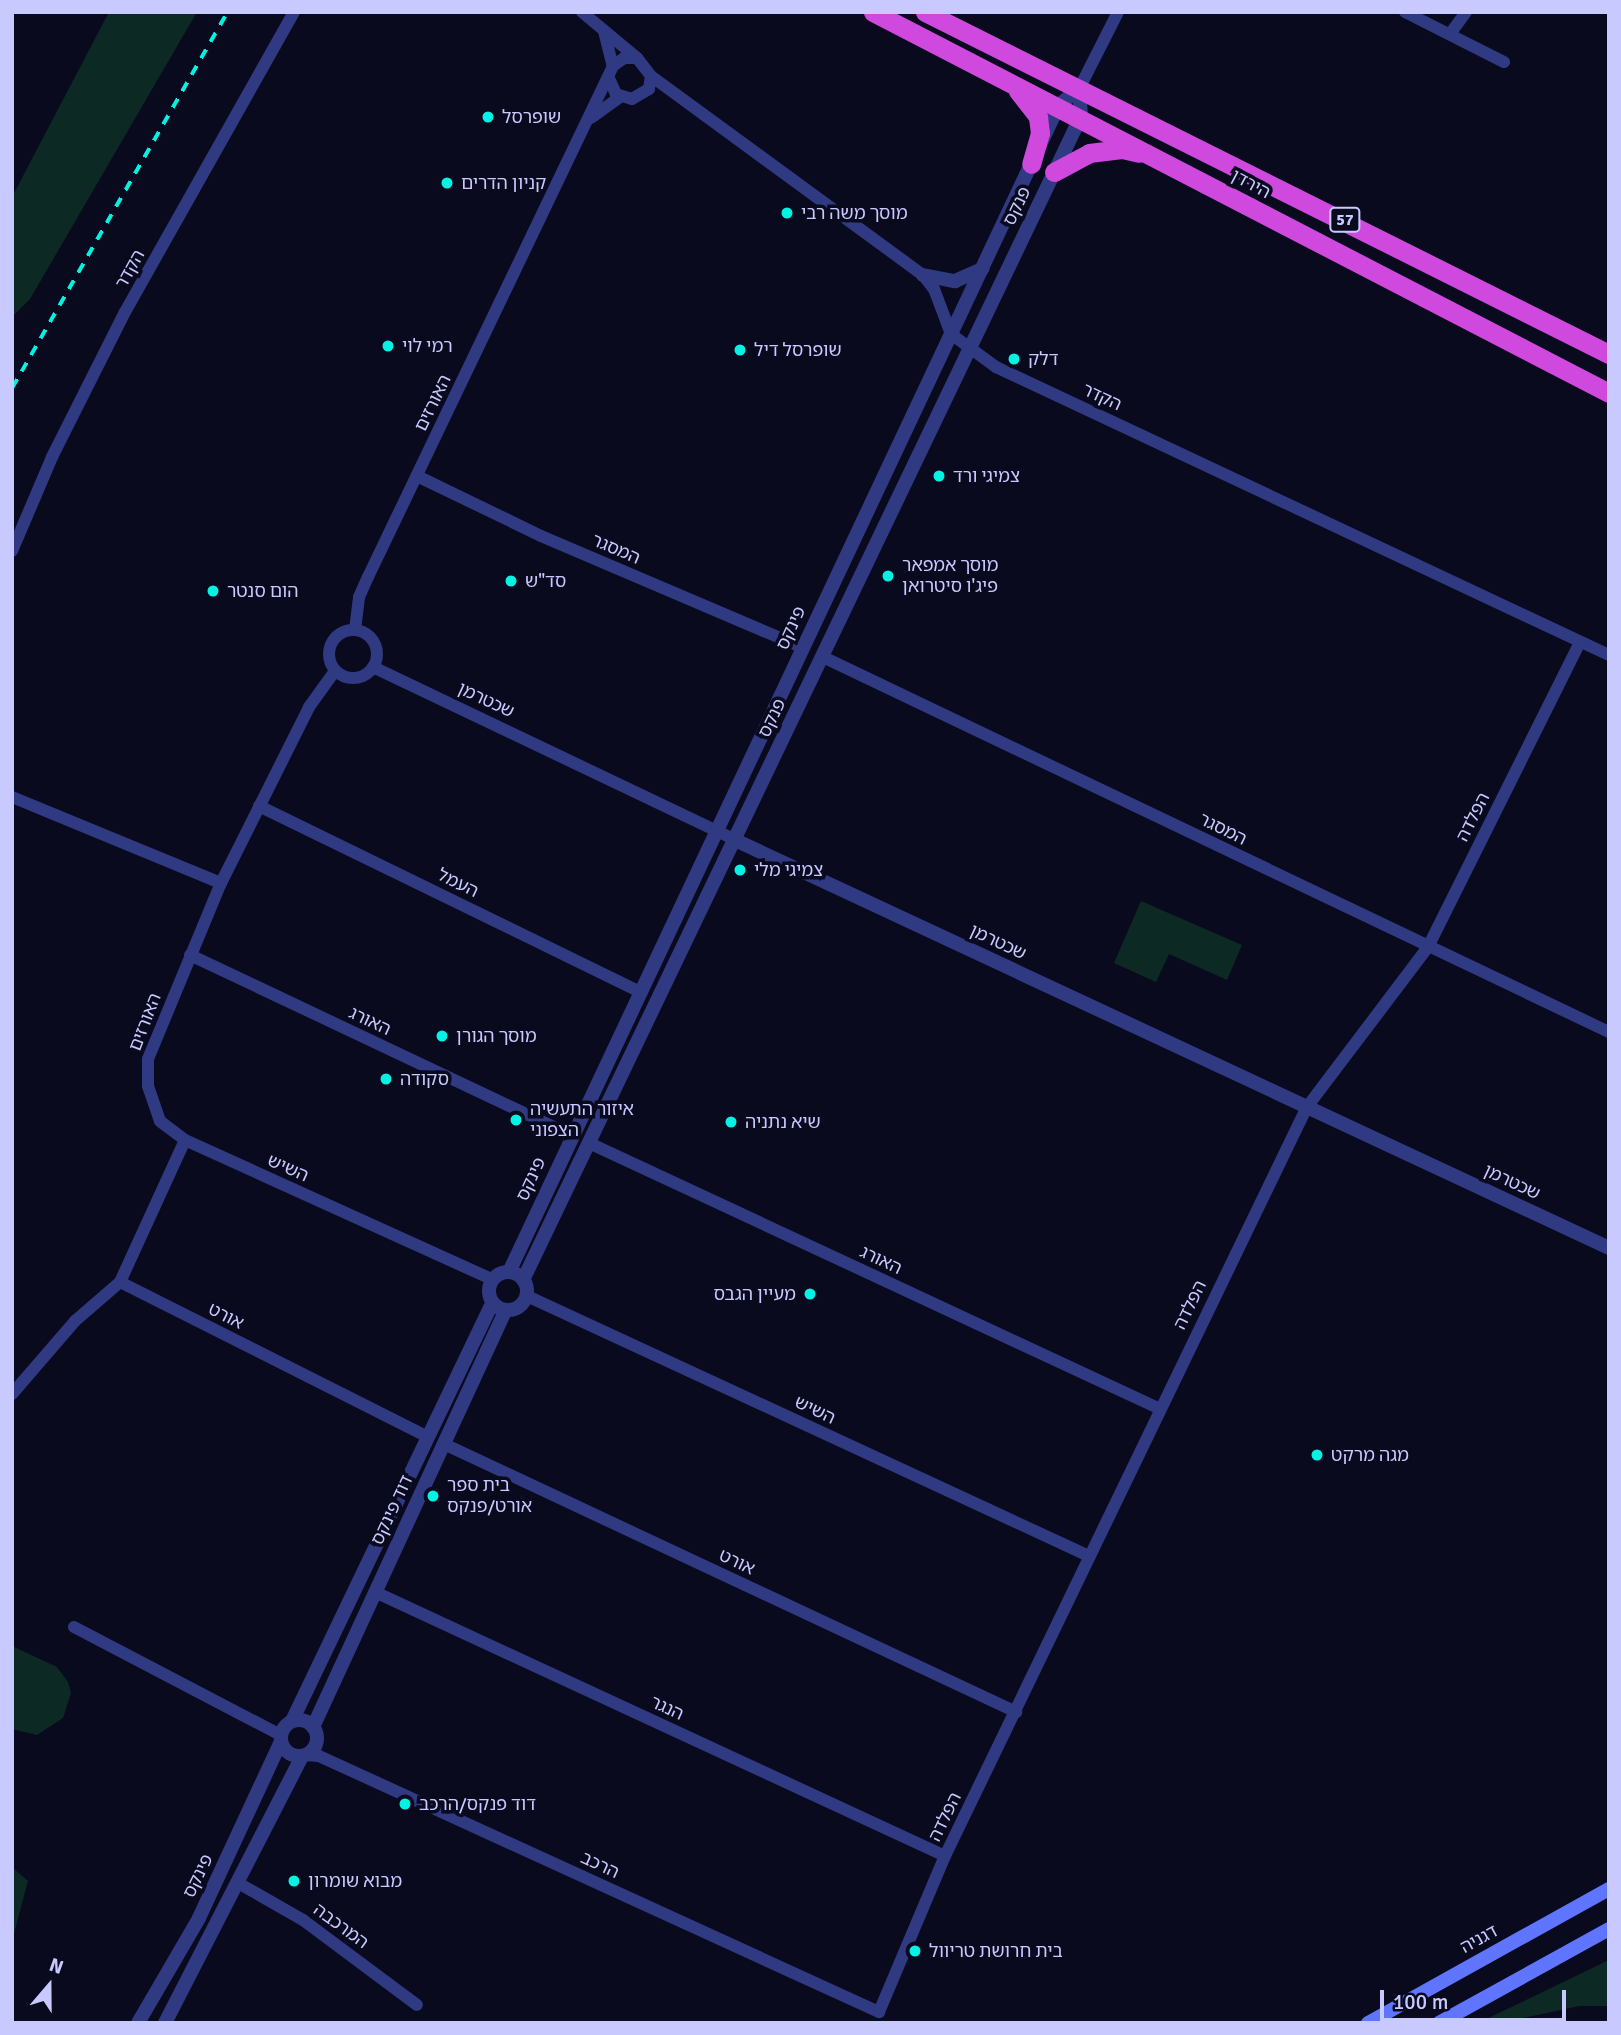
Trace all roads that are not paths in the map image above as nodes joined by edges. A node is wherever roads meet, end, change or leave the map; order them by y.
1 (295, 12) edge
2 (582, 12) edge
3 (873, 12) edge
4 (925, 12) edge
5 (1118, 12) edge
6 (1405, 12) edge
7 (1466, 12) edge
8 (604, 30) junction
9 (1450, 34) junction
10 (637, 58) junction
11 (1504, 62) dead end
12 (611, 72) junction
13 (991, 72) junction
14 (651, 76) junction
15 (1079, 89) junction
16 (620, 97) junction
17 (1059, 105) junction
18 (1081, 116) junction
19 (590, 118) junction
20 (1156, 157) junction
21 (1031, 164) junction
22 (1055, 172) junction
23 (982, 269) junction
24 (923, 275) junction
25 (951, 334) junction
26 (970, 349) junction
27 (1609, 354) edge
28 (1609, 393) edge
29 (417, 476) junction
30 (12, 551) edge
31 (355, 630) junction
32 (1580, 642) junction
33 (803, 648) junction
34 (1609, 655) edge
35 (823, 657) junction
36 (373, 667) junction
37 (335, 671) junction
38 (12, 797) edge
39 (259, 806) junction
40 (717, 831) junction
41 (734, 839) junction
42 (221, 883) junction
43 (1428, 947) junction
44 (190, 956) junction
45 (641, 992) junction
46 (1609, 1032) edge
47 (1307, 1107) junction
48 (573, 1136) junction
49 (185, 1140) junction
50 (589, 1143) junction
51 (1609, 1248) edge
52 (509, 1272) junction
53 (492, 1279) junction
54 (523, 1280) junction
55 (120, 1282) junction
56 (527, 1296) junction
57 (492, 1303) junction
58 (506, 1310) junction
59 (12, 1394) edge
60 (1158, 1408) junction
61 (428, 1437) junction
62 (444, 1444) junction
63 (1088, 1556) junction
64 (375, 1592) junction
65 (74, 1627) dead end
66 (1016, 1712) junction
67 (292, 1721) junction
68 (313, 1727) junction
69 (281, 1738) junction
70 (304, 1755) junction
71 (945, 1856) junction
72 (240, 1884) junction
73 (1609, 1889) edge
74 (1609, 1929) edge
75 (417, 2005) dead end
76 (879, 2012) joint
77 (138, 2023) edge
78 (165, 2023) edge
79 (1368, 2023) edge
80 (1439, 2023) edge

1 - 30 street, הקדר
2 - 8 street
3 - 13 highway, הירדן / 57
4 - 15 highway, הירדן / 57
5 - 15 street
6 - 9 street
7 - 9 street
8 - 10 street
8 - 12 street
9 - 11 street
10 - 12 street
10 - 14 street
12 - 16 street
12 - 19 street, האורזים
13 - 17 highway, הירדן / 57
13 - 21 highway
14 - 16 street
14 - 24 street
15 - 17 street, פינקס
15 - 18 street
15 - 27 highway, הירדן / 57
16 - 19 street, האורזים
17 - 18 highway, הירדן / 57
17 - 21 street, פינקס
18 - 20 highway, הירדן / 57
18 - 22 street
19 - 29 street, האורזים
20 - 22 highway
20 - 28 highway, הירדן / 57
21 - 23 street, פינקס
22 - 26 street, פנקס
23 - 24 street
23 - 25 street, פינקס
24 - 25 street
25 - 26 street, הקדר
25 - 33 street, פינקס
26 - 32 street, הקדר
26 - 35 street, פנקס
29 - 31 street, האורזים
29 - 33 street, המסגר
31 - 36 street
31 - 37 street
32 - 34 street, הקדר
32 - 43 street, הפלדה
33 - 40 street, פינקס
35 - 41 street, פנקס
35 - 43 street, המסגר
36 - 37 street
36 - 40 street, שכטרמן
37 - 39 street, האורזים
38 - 42 street
39 - 42 street, האורזים
39 - 45 street, העמל
40 - 41 street, שכטרמן
40 - 45 street, פינקס
41 - 47 street, שכטרמן
41 - 50 street, פנקס
42 - 44 street, האורזים
43 - 46 street, המסגר
43 - 47 street, הפלדה
44 - 48 street, האורג
44 - 49 street, האורזים
45 - 48 street, פינקס
47 - 51 street, שכטרמן
47 - 60 street, הפלדה
48 - 52 street, פינקס
49 - 53 street, השיש
49 - 55 street
50 - 54 street, פנקס
50 - 60 street, האורג
52 - 53 street
52 - 54 street
53 - 57 street
54 - 56 street
55 - 59 street
55 - 61 street, אורט
56 - 58 street
56 - 63 street, השיש
57 - 58 street
57 - 61 street
58 - 62 street, דוד פינקס
60 - 63 street, הפלדה
61 - 67 street
62 - 64 street, דוד פינקס
62 - 66 street, אורט
63 - 66 street, הפלדה
64 - 68 street, דוד פינקס
64 - 71 street, הנגר
65 - 69 street
66 - 71 street, הפלדה
67 - 68 street
67 - 69 street
68 - 70 street
69 - 70 street
69 - 77 street, פינקס
70 - 72 street
70 - 76 street, הרכב
71 - 76 street, הפלדה
72 - 75 street, המרכבה
72 - 78 street
73 - 79 main road, דגניה
74 - 80 main road

